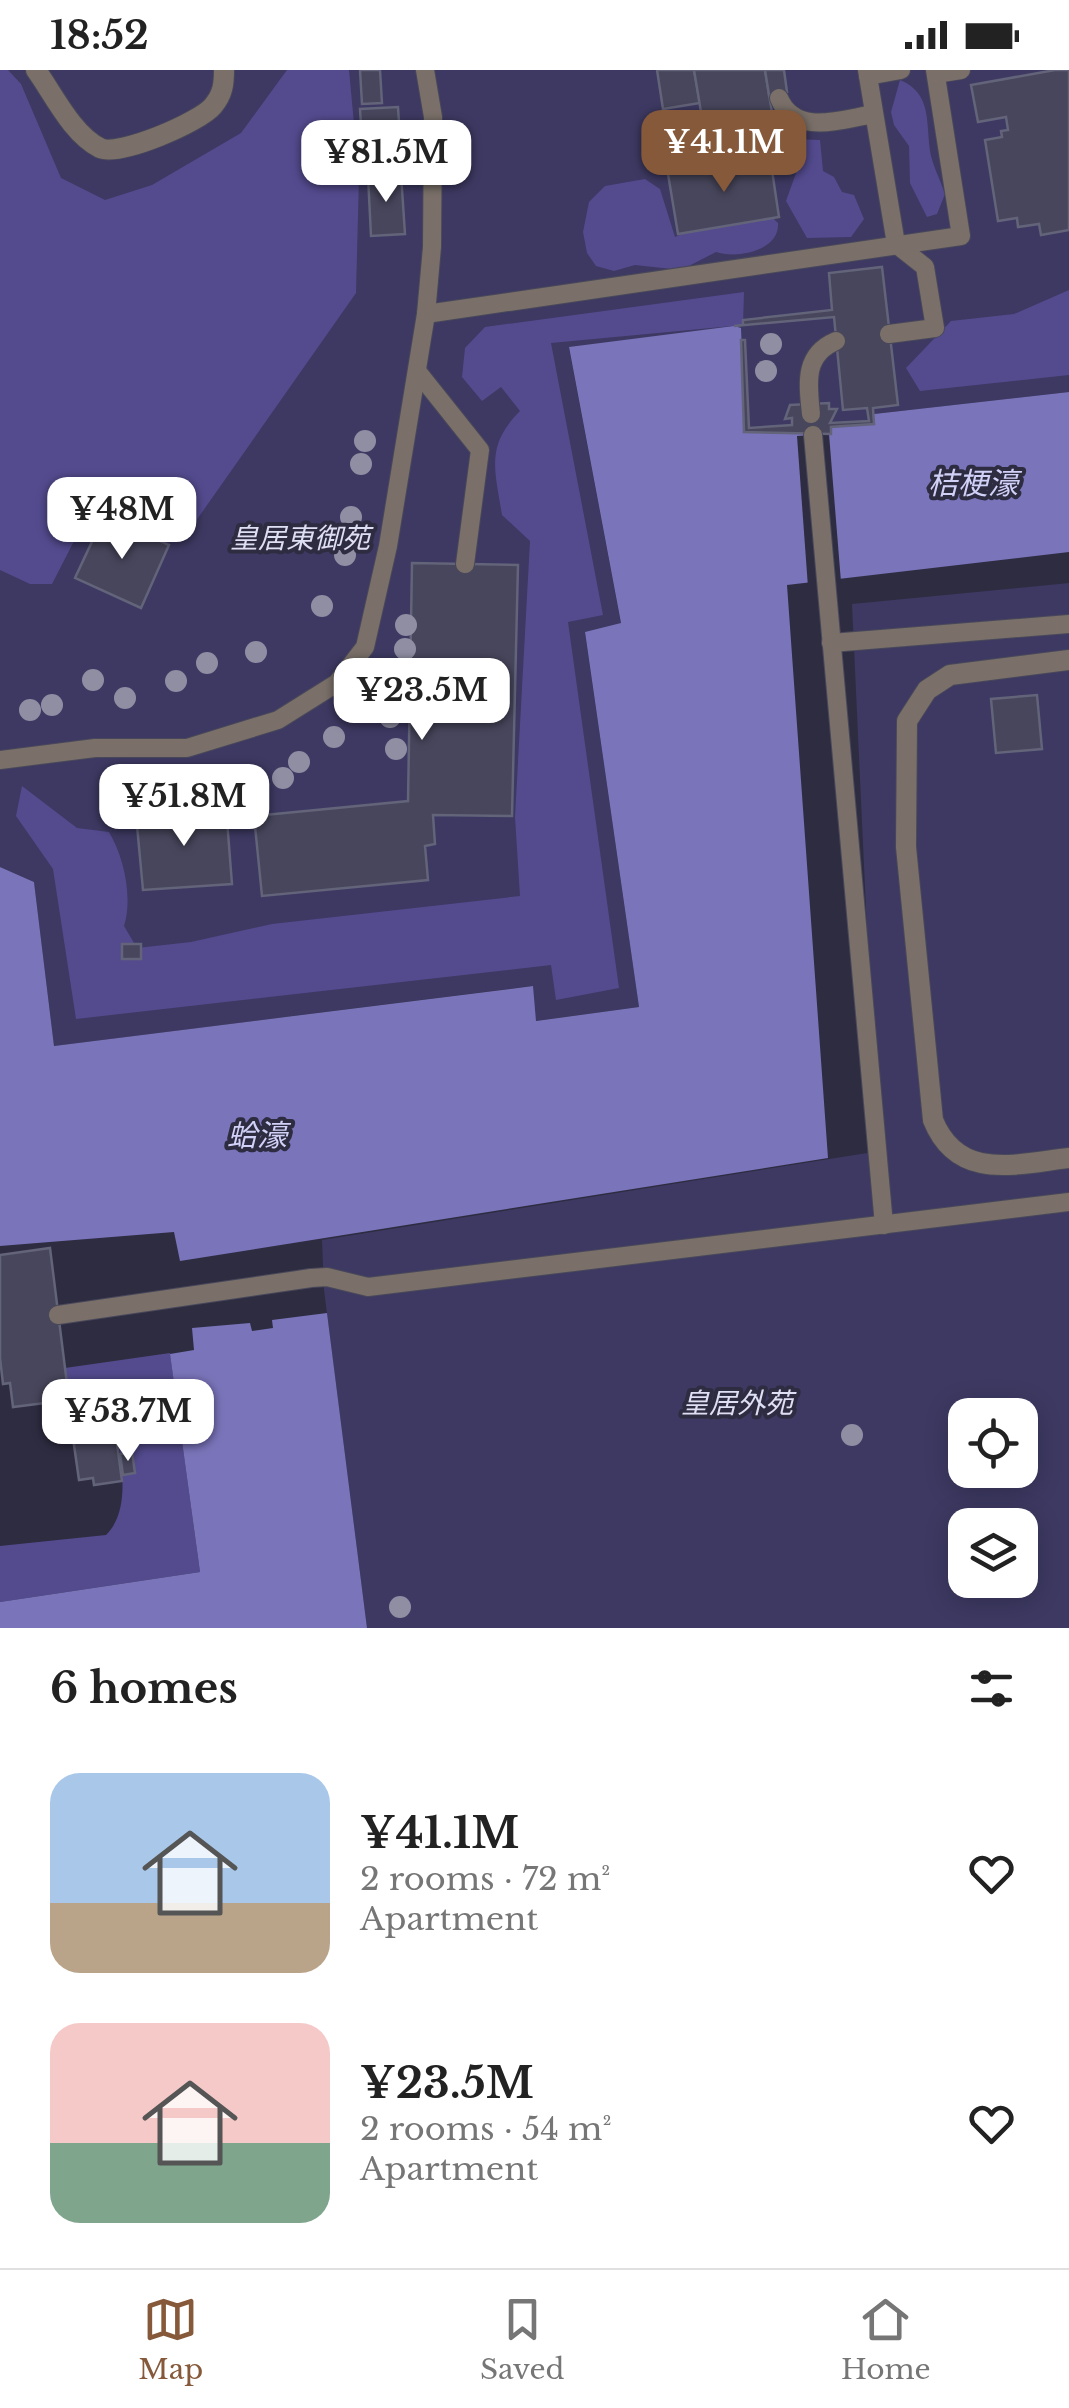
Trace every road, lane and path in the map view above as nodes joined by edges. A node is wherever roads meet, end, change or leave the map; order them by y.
1 (36, 70) edge
2 (224, 70) edge
3 (425, 70) edge
4 (901, 70) edge
5 (961, 70) edge
6 (935, 72) edge
7 (868, 73) edge
8 (779, 98) dead end
9 (874, 114) junction
10 (896, 244) junction
11 (426, 314) junction
12 (889, 334) dead end
13 (836, 340) dead end
14 (417, 371) junction
15 (811, 414) dead end
16 (813, 435) dead end
17 (465, 564) dead end
18 (1069, 624) edge
19 (831, 642) junction
20 (1069, 660) edge
21 (0, 760) edge
22 (1069, 1158) edge
23 (1069, 1202) edge
24 (884, 1225) junction
25 (58, 1315) dead end

1 - 2 street
3 - 11 lane
4 - 7 lane
5 - 6 lane
6 - 10 lane
7 - 9 lane
8 - 9 lane
9 - 10 lane
10 - 11 lane
10 - 12 lane
11 - 14 lane
13 - 15 lane
14 - 17 lane
14 - 21 lane
16 - 19 lane
18 - 19 lane
19 - 24 lane
20 - 22 street
23 - 24 lane
24 - 25 lane

